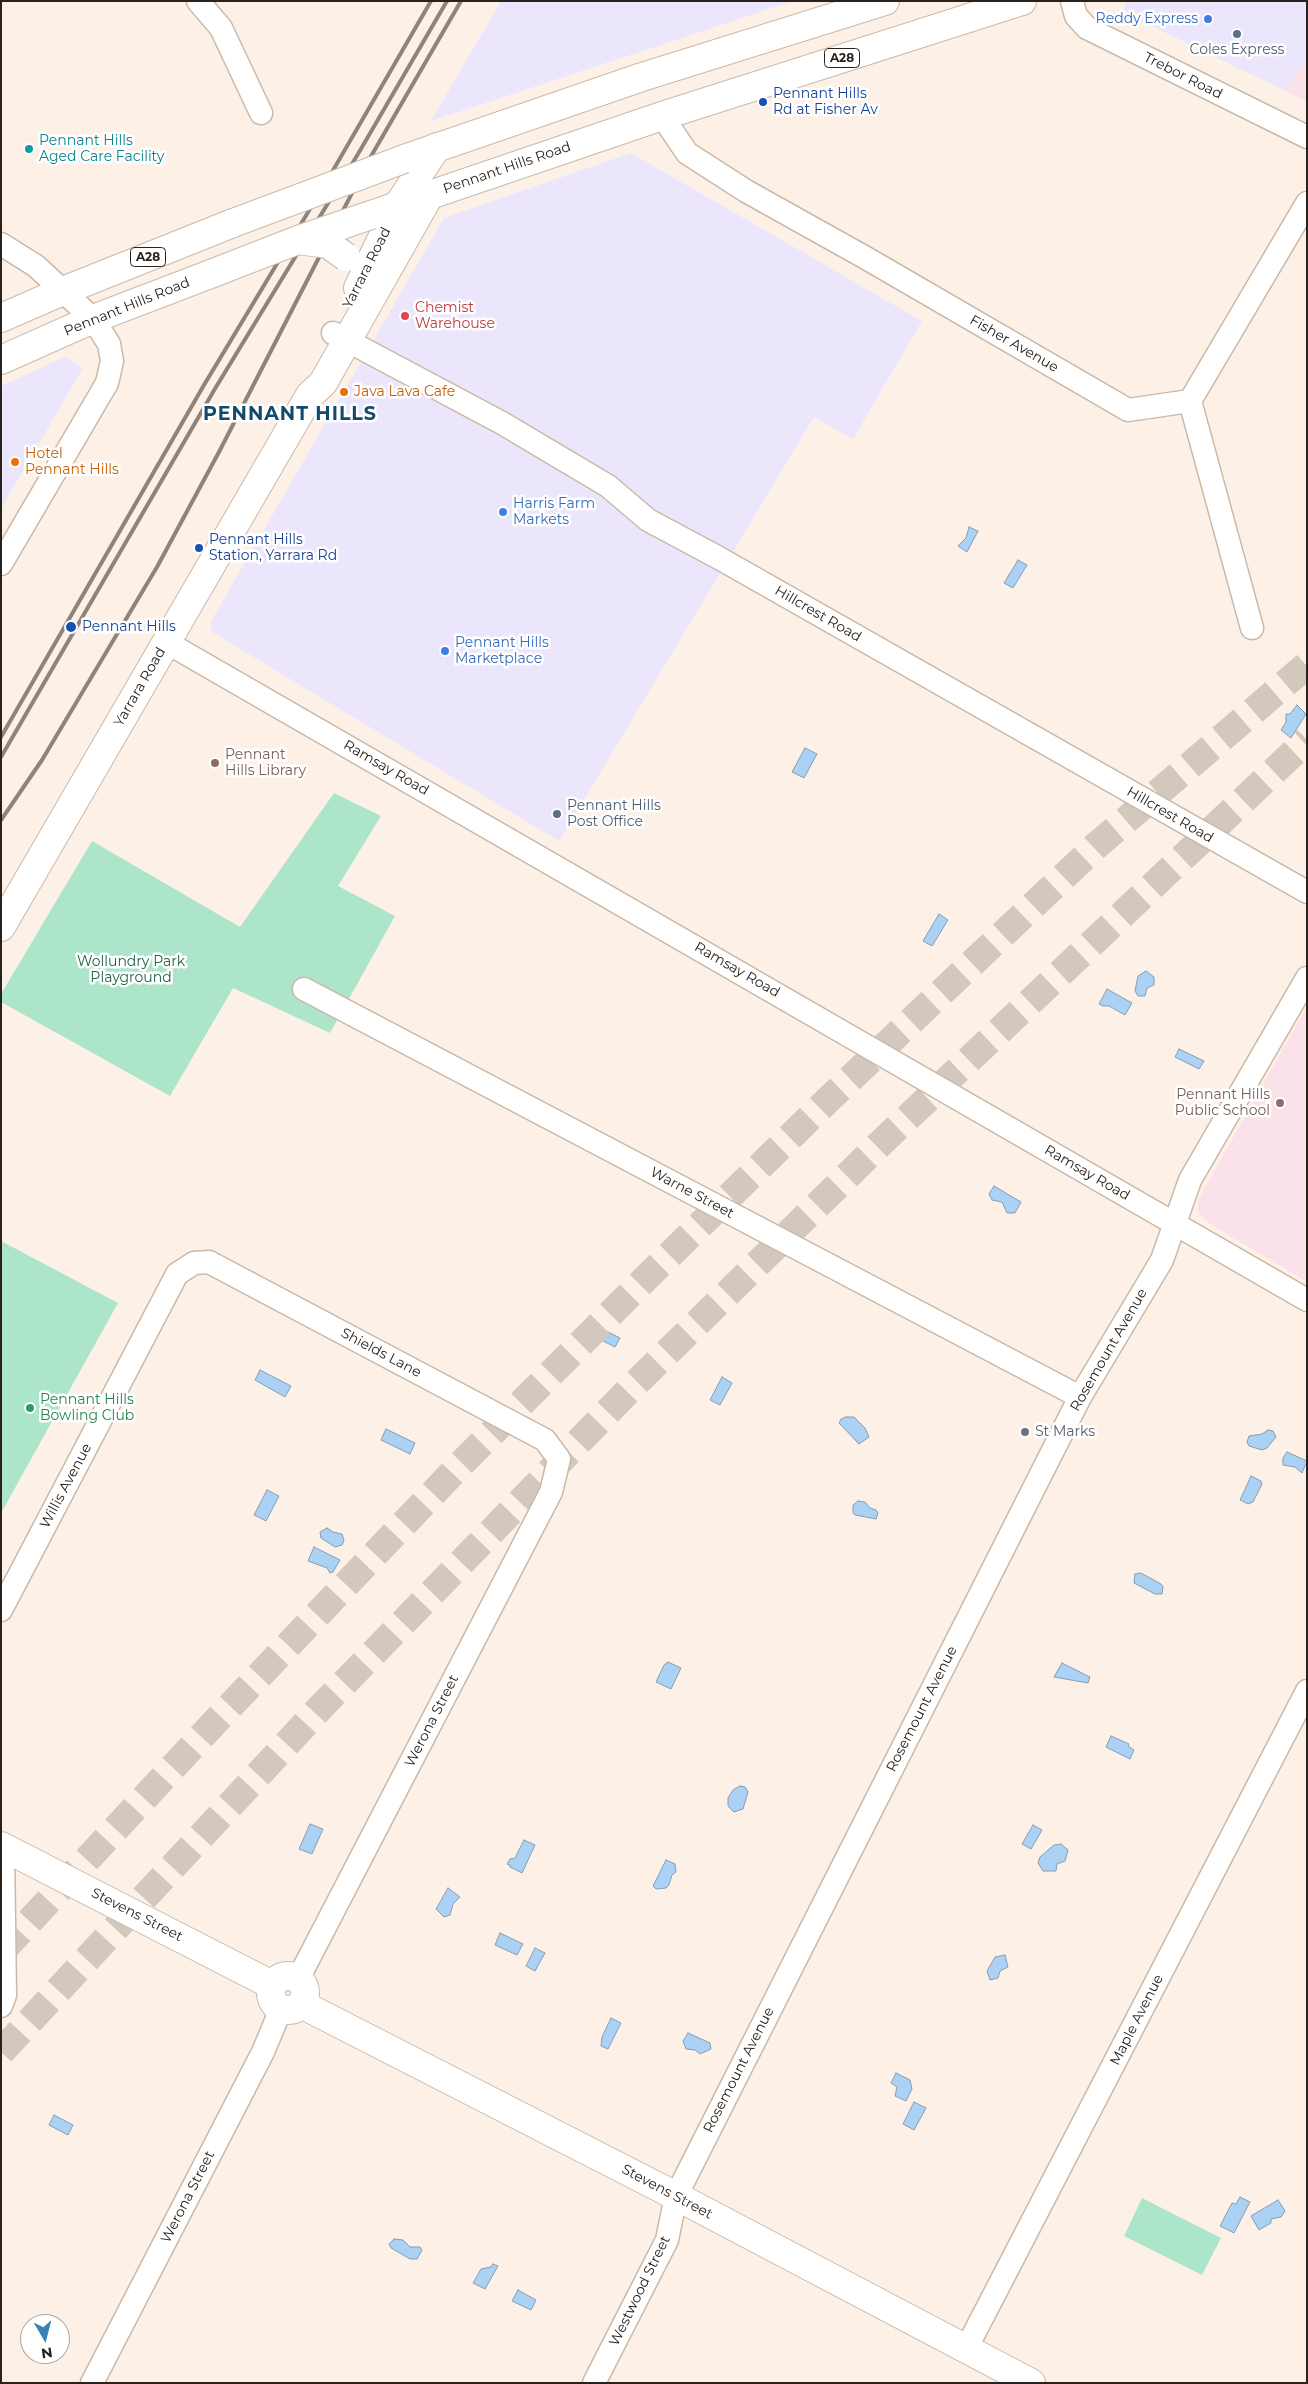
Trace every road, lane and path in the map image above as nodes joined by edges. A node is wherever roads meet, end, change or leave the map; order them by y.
1 (198, 1) edge
2 (885, 1) edge
3 (1022, 1) edge
4 (1072, 1) edge
5 (261, 113) dead end
6 (662, 116) junction
7 (1307, 137) edge
8 (436, 147) junction
9 (430, 194) junction
10 (1307, 203) edge
11 (398, 205) junction
12 (298, 240) junction
13 (1, 244) edge
14 (63, 291) junction
15 (356, 293) junction
16 (1, 318) edge
17 (93, 319) junction
18 (340, 337) junction
19 (1, 360) edge
20 (1190, 401) junction
21 (1, 564) edge
22 (1252, 628) dead end
23 (166, 642) junction
24 (1307, 892) edge
25 (1, 927) edge
26 (1307, 978) edge
27 (304, 989) dead end
28 (1175, 1226) junction
29 (194, 1263) joint
30 (1307, 1300) edge
31 (1080, 1397) junction
32 (559, 1459) joint
33 (1, 1610) edge
34 (1307, 1691) edge
35 (2, 1847) edge
36 (288, 1994) junction
37 (1, 2006) edge
38 (676, 2196) junction
39 (966, 2349) junction
40 (92, 2383) edge
41 (594, 2383) edge
42 (1031, 2383) edge

1 - 5 street
2 - 8 main road, A28
3 - 6 main road, Pennant Hills Road / A28
4 - 7 street, Trebor Road
6 - 9 main road, Pennant Hills Road / A28
6 - 20 street, Fisher Avenue
8 - 11 main road, Yarrara Road
8 - 14 main road, A28, bridge
9 - 11 main road, Pennant Hills Road / A28
9 - 18 main road, Yarrara Road
10 - 20 street
11 - 12 main road, Pennant Hills Road / A28, bridge
11 - 15 main road, Yarrara Road
12 - 15 main road, bridge
12 - 17 main road, Pennant Hills Road / A28, bridge
13 - 14 street
14 - 16 main road, A28
14 - 17 street
15 - 18 main road, Yarrara Road
17 - 19 main road, Pennant Hills Road / A28
17 - 21 street
18 - 23 main road, Yarrara Road
18 - 24 street, Hillcrest Road
20 - 22 street
23 - 25 main road, Yarrara Road
23 - 28 street, Ramsay Road
26 - 28 street, Rosemount Avenue
27 - 31 street, Warne Street
28 - 30 street, Ramsay Road
28 - 31 street, Rosemount Avenue
29 - 32 street, Shields Lane
29 - 33 street, Willis Avenue
31 - 38 street, Rosemount Avenue
32 - 36 street, Werona Street
34 - 39 street, Maple Avenue
35 - 36 main road, Stevens Street
35 - 37 street
36 - 38 main road, Stevens Street
36 - 40 street, Werona Street
38 - 39 main road, Stevens Street
38 - 41 street, Westwood Street
39 - 42 main road, Stevens Street

